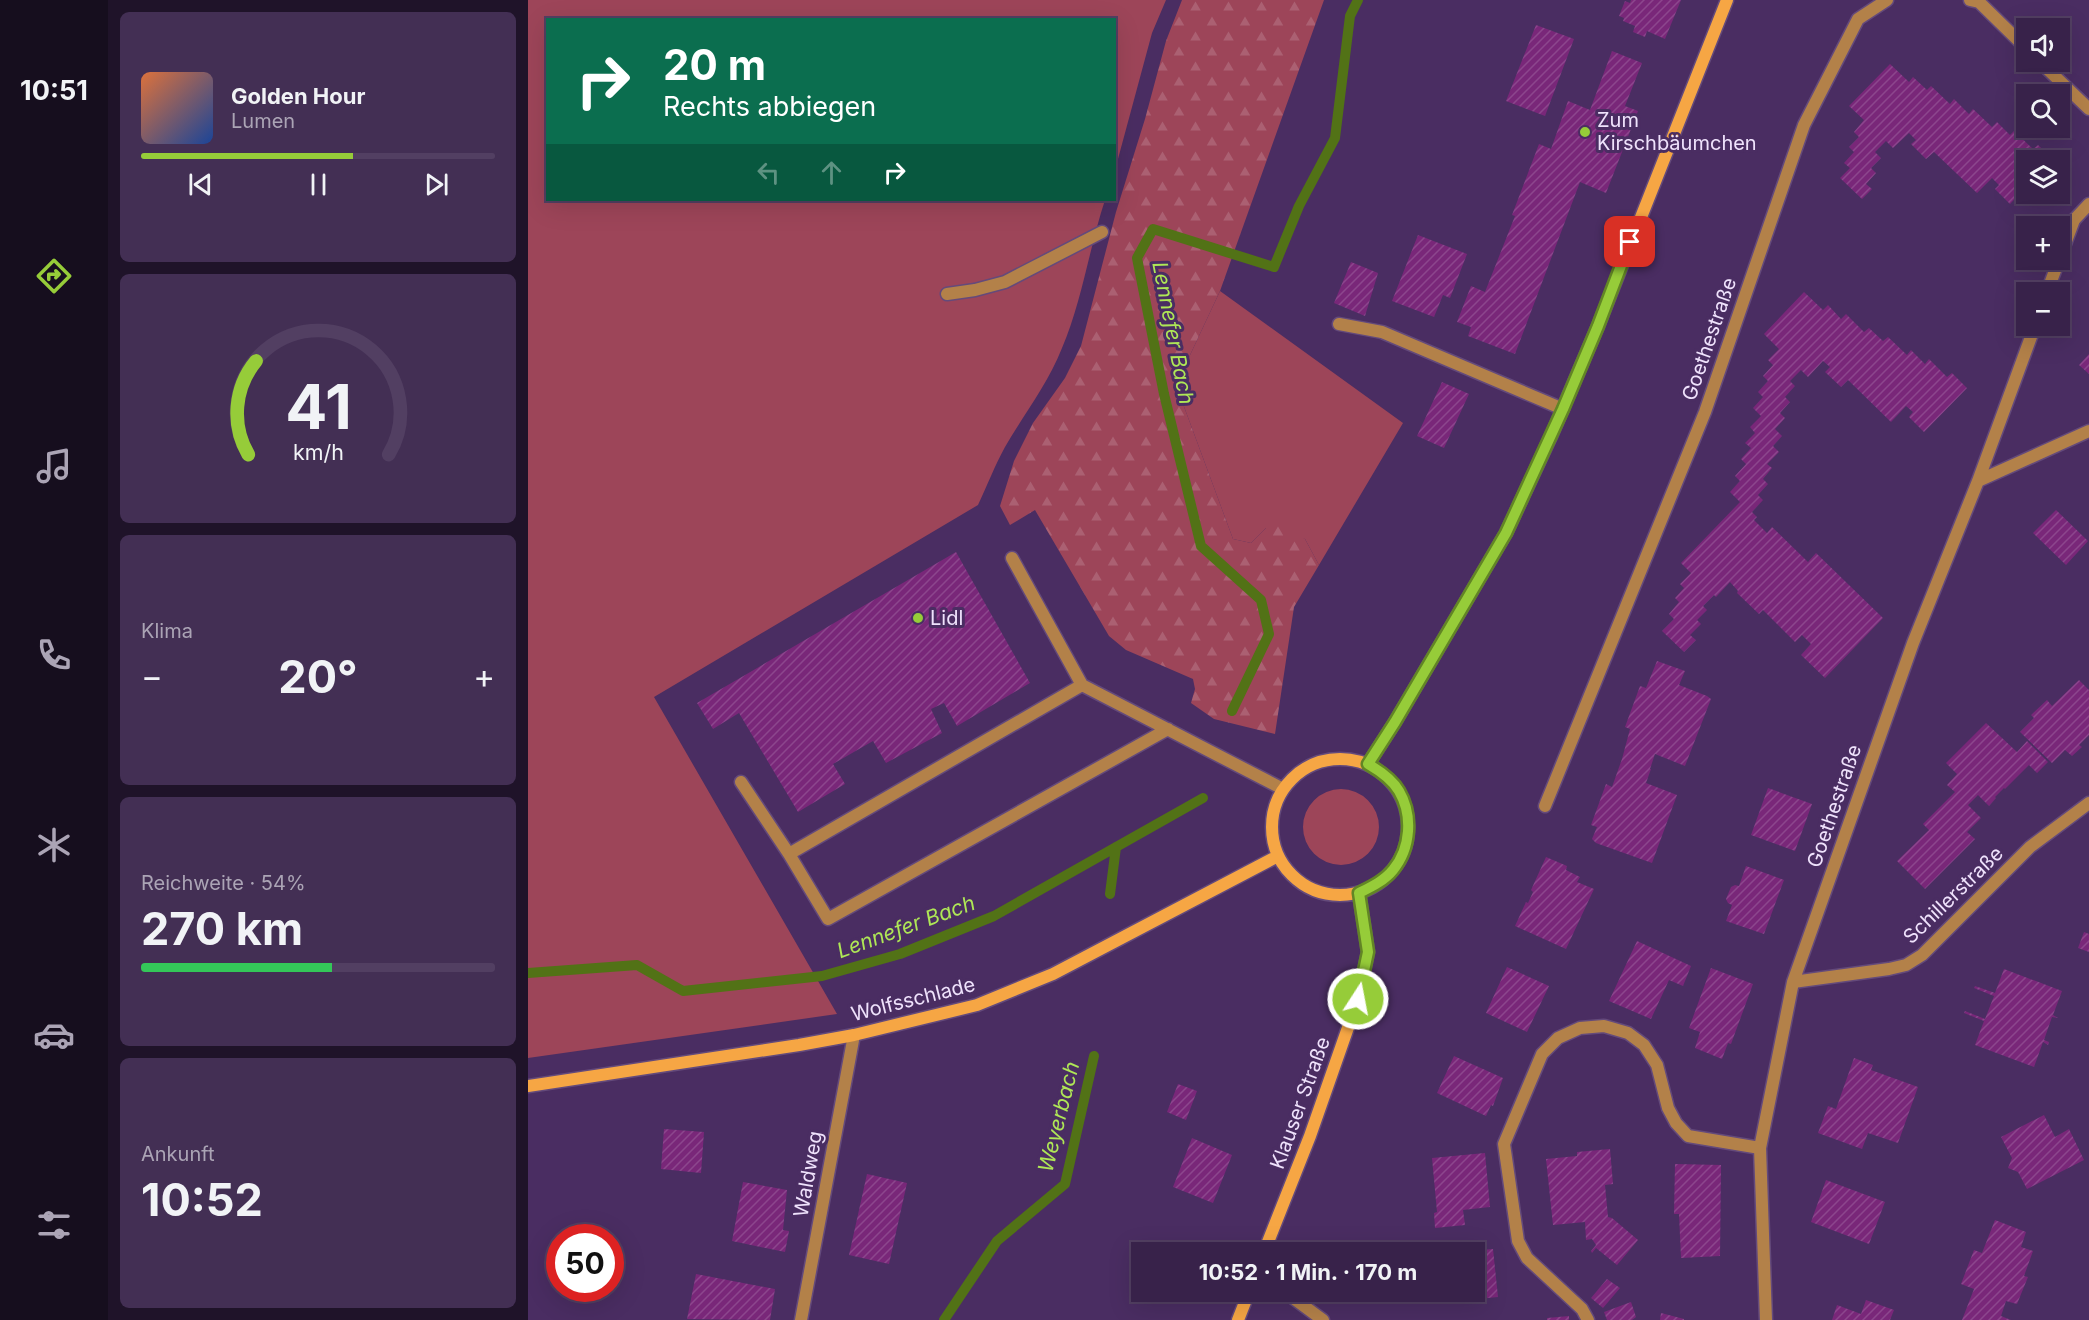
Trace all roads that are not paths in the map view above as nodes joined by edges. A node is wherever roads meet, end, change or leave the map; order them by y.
1 (1727, 0) edge
2 (1887, 0) edge
3 (1970, 0) edge
4 (2016, 38) edge
5 (2050, 72) edge
6 (2089, 109) edge
7 (2089, 204) edge
8 (1102, 232) dead end
9 (2051, 282) edge
10 (947, 294) dead end
11 (1339, 324) dead end
12 (2031, 336) edge
13 (1563, 409) junction
14 (2089, 431) edge
15 (1978, 481) junction
16 (1012, 558) dead end
17 (1082, 685) junction
18 (1168, 729) junction
19 (1368, 764) junction
20 (741, 782) dead end
21 (1283, 789) junction
22 (2089, 803) edge
23 (1545, 806) dead end
24 (789, 854) junction
25 (1278, 856) junction
26 (1359, 893) junction
27 (1793, 982) junction
28 (854, 1035) junction
29 (528, 1086) edge
30 (1760, 1148) junction
31 (1268, 1242) edge
32 (1245, 1302) edge
33 (1299, 1302) edge
34 (801, 1320) edge
35 (1238, 1320) edge
36 (1323, 1320) edge
37 (1588, 1320) edge
38 (1766, 1320) edge

1 - 13 main road
2 - 23 street, Goethestraße
3 - 4 street
5 - 6 street
7 - 9 street
8 - 10 street
11 - 13 street
12 - 15 street, Goethestraße
13 - 19 main road
14 - 15 street
15 - 27 street, Goethestraße
16 - 17 street
17 - 18 street
17 - 24 street
18 - 21 street
18 - 24 street
19 - 21 main road
19 - 26 main road
20 - 24 street
21 - 25 main road
22 - 27 street, Schillerstraße
25 - 26 main road
25 - 28 main road, Wolfsschlade
26 - 31 main road, Klauser Straße
27 - 30 street, Goethestraße
28 - 29 main road, Wolfsschlade
28 - 34 street, Waldweg
30 - 37 street
30 - 38 street, Goethestraße
32 - 35 main road
33 - 36 street

